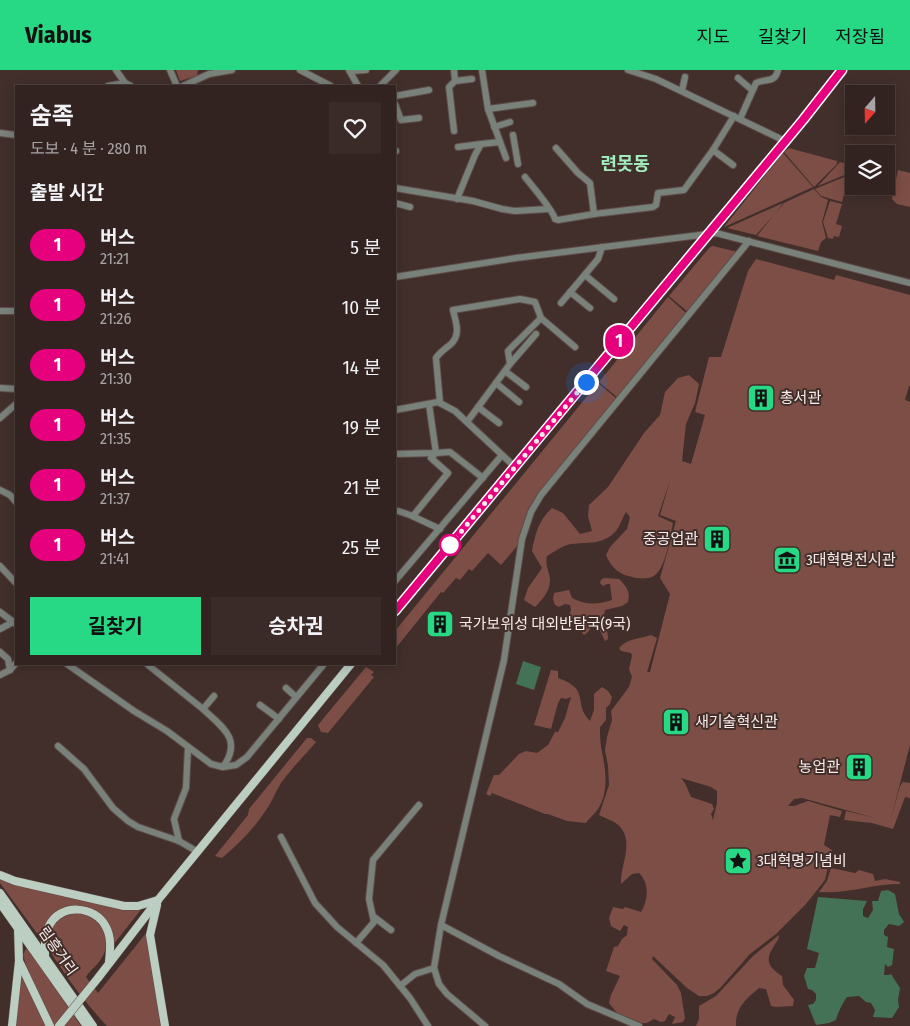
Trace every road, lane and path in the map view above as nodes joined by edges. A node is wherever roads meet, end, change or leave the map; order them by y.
1 (116, 70) edge
2 (170, 70) edge
3 (232, 70) edge
4 (300, 70) edge
5 (366, 70) edge
6 (396, 70) edge
7 (454, 70) edge
8 (482, 70) edge
9 (628, 70) edge
10 (778, 70) edge
11 (842, 70) edge
12 (350, 71) edge
13 (685, 77) dead end
14 (738, 78) dead end
15 (472, 79) dead end
16 (455, 81) junction
17 (125, 82) junction
18 (112, 85) edge
19 (130, 85) edge
20 (177, 85) edge
21 (185, 85) edge
22 (329, 85) edge
23 (357, 85) edge
24 (383, 85) edge
25 (429, 90) dead end
26 (752, 90) junction
27 (682, 91) junction
28 (396, 96) edge
29 (533, 103) dead end
30 (396, 107) edge
31 (488, 109) junction
32 (419, 118) dead end
33 (737, 118) junction
34 (510, 122) dead end
35 (494, 127) junction
36 (454, 130) dead end
37 (0, 133) edge
38 (513, 135) dead end
39 (15, 136) edge
40 (785, 141) junction
41 (500, 142) junction
42 (481, 144) junction
43 (458, 147) dead end
44 (556, 148) dead end
45 (713, 150) junction
46 (516, 154) junction
47 (518, 164) dead end
48 (733, 165) dead end
49 (525, 177) dead end
50 (396, 188) edge
51 (457, 199) junction
52 (396, 203) edge
53 (410, 207) dead end
54 (548, 209) junction
55 (594, 214) junction
56 (709, 233) junction
57 (749, 241) junction
58 (602, 247) junction
59 (585, 275) junction
60 (396, 277) edge
61 (910, 282) edge
62 (570, 292) junction
63 (614, 299) dead end
64 (561, 303) dead end
65 (590, 308) dead end
66 (0, 311) edge
67 (15, 311) edge
68 (541, 318) junction
69 (536, 334) dead end
70 (575, 347) dead end
71 (510, 364) junction
72 (505, 371) junction
73 (496, 383) junction
74 (526, 387) dead end
75 (0, 388) edge
76 (15, 389) edge
77 (519, 402) dead end
78 (440, 403) junction
79 (429, 404) junction
80 (15, 405) edge
81 (478, 407) junction
82 (396, 410) edge
83 (0, 418) edge
84 (467, 422) junction
85 (499, 423) dead end
86 (436, 453) junction
87 (396, 454) edge
88 (502, 455) junction
89 (515, 467) junction
90 (483, 478) junction
91 (0, 490) edge
92 (15, 501) edge
93 (398, 511) dead end
94 (413, 516) junction
95 (440, 529) junction
96 (0, 566) edge
97 (396, 580) edge
98 (15, 582) edge
99 (396, 610) edge
100 (0, 612) edge
101 (15, 623) edge
102 (0, 629) edge
103 (0, 652) edge
104 (15, 664) edge
105 (68, 665) edge
106 (149, 665) edge
107 (323, 665) edge
108 (350, 665) edge
109 (10, 670) junction
110 (0, 675) edge
111 (286, 688) dead end
112 (214, 696) dead end
113 (296, 697) junction
114 (260, 705) dead end
115 (202, 710) junction
116 (279, 719) junction
117 (58, 746) dead end
118 (188, 747) junction
119 (223, 767) junction
120 (419, 805) dead end
121 (281, 838) dead end
122 (179, 841) junction
123 (198, 852) junction
124 (0, 875) edge
125 (0, 893) edge
126 (158, 900) junction
127 (0, 903) edge
128 (374, 916) junction
129 (441, 925) junction
130 (18, 929) junction
131 (391, 930) dead end
132 (356, 943) junction
133 (45, 957) junction
134 (19, 961) junction
135 (109, 963) junction
136 (434, 968) junction
137 (400, 986) junction
138 (87, 1016) junction
139 (12, 1026) edge
140 (50, 1026) edge
141 (59, 1026) edge
142 (87, 1026) edge
143 (93, 1026) edge
144 (100, 1026) edge
145 (165, 1026) edge
146 (428, 1026) edge
147 (485, 1026) edge
148 (639, 1026) edge

1 - 17 street
2 - 20 street
3 - 21 street
4 - 22 street
5 - 12 street
6 - 24 street
7 - 16 street
8 - 31 street
9 - 27 street
10 - 26 street
11 - 40 main road
12 - 23 street
13 - 27 street
14 - 26 street
15 - 16 street
16 - 36 street
17 - 18 street
17 - 19 street
25 - 28 street
26 - 33 street
27 - 33 street
29 - 31 street
30 - 32 street
31 - 35 street
33 - 40 street
33 - 45 street
34 - 35 street
35 - 41 street
37 - 39 street
38 - 46 street
40 - 56 main road
41 - 42 street
41 - 46 street
42 - 43 street
42 - 51 street
44 - 55 street
45 - 48 street
45 - 55 street
46 - 47 street
49 - 54 street
50 - 51 street
51 - 54 street
52 - 53 street
54 - 55 street
56 - 57 street
56 - 58 street
56 - 89 main road
57 - 61 street
57 - 129 street
58 - 59 street
58 - 60 street
59 - 62 street
59 - 63 street
62 - 64 street
62 - 65 street
66 - 67 street
68 - 70 street
68 - 71 street
68 - 78 street
69 - 71 street
71 - 72 street
72 - 73 street
72 - 74 street
73 - 77 street
73 - 81 street
75 - 76 street
78 - 79 street
78 - 84 street
79 - 82 street
79 - 86 street
80 - 83 street
81 - 84 street
81 - 85 street
84 - 88 street
86 - 87 street
86 - 90 street
86 - 94 street
88 - 89 street
88 - 90 street
89 - 99 main road
90 - 95 street
91 - 92 street
93 - 94 street
94 - 95 street
95 - 97 street
96 - 98 street
100 - 101 street
101 - 102 street
103 - 109 street
104 - 109 street
105 - 118 street
106 - 115 street
107 - 113 street
108 - 123 main road
109 - 110 street
111 - 113 street
112 - 115 street
113 - 116 street
114 - 116 street
115 - 119 street
116 - 119 street
117 - 122 street
118 - 119 street
118 - 122 street
120 - 128 street
121 - 132 street
122 - 123 street
123 - 126 main road
124 - 126 main road
125 - 133 main road, 림흥거리
126 - 135 main road
126 - 145 main road
127 - 130 main road, 림흥거리
128 - 131 street
128 - 132 street
129 - 136 street
129 - 148 street
130 - 134 main road
130 - 142 main road, 림흥거리
132 - 137 street
133 - 135 main road
133 - 138 main road, 림흥거리
134 - 139 main road
134 - 140 main road
135 - 141 main road, bridge
136 - 137 street
136 - 147 street
137 - 146 street
138 - 143 main road, 림흥거리
138 - 144 main road

